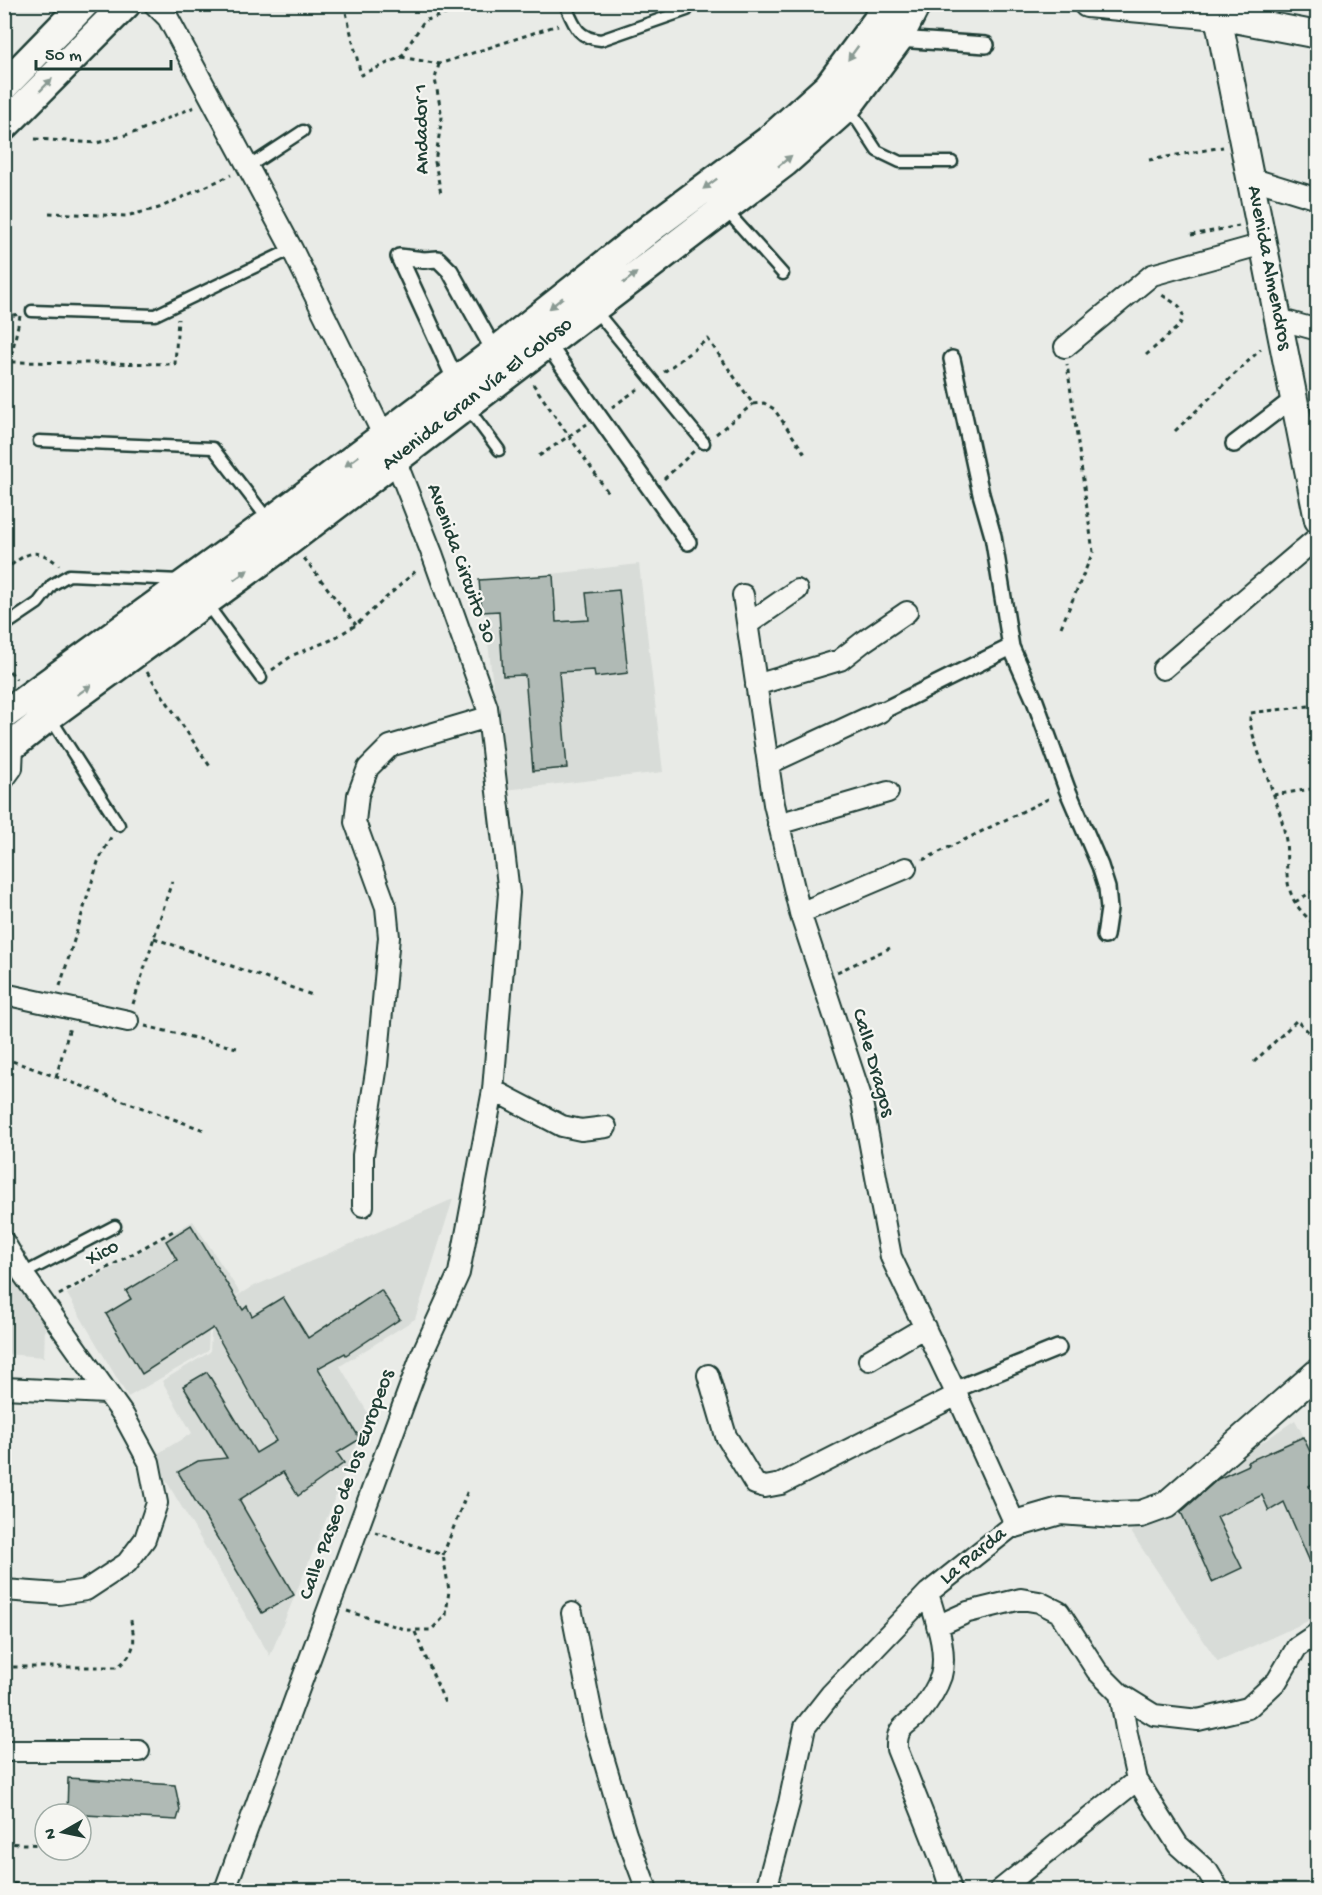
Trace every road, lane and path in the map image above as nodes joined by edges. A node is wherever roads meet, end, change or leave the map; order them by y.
1 (84, 4) edge
2 (126, 4) edge
3 (154, 4) edge
4 (344, 4) edge
5 (476, 4) edge
6 (565, 4) edge
7 (885, 4) edge
8 (916, 4) edge
9 (1087, 4) edge
10 (687, 10) dead end
11 (1218, 16) junction
12 (572, 20) junction
13 (1317, 35) edge
14 (898, 39) junction
15 (986, 45) dead end
16 (401, 57) junction
17 (439, 64) junction
18 (4, 86) edge
19 (212, 99) junction
20 (848, 106) junction
21 (4, 126) edge
22 (303, 132) dead end
23 (35, 139) dead end
24 (1243, 144) junction
25 (1149, 160) dead end
26 (952, 162) dead end
27 (248, 166) junction
28 (1250, 178) junction
29 (441, 194) dead end
30 (1317, 199) edge
31 (724, 207) junction
32 (49, 213) dead end
33 (1260, 233) junction
34 (1191, 235) dead end
35 (292, 249) junction
36 (783, 274) dead end
37 (1143, 282) junction
38 (179, 303) junction
39 (592, 308) junction
40 (32, 312) dead end
41 (20, 314) dead end
42 (1279, 325) junction
43 (1317, 330) edge
44 (546, 342) junction
45 (1065, 347) joint
46 (1146, 355) dead end
47 (507, 358) junction
48 (952, 359) dead end
49 (12, 362) junction
50 (651, 381) junction
51 (4, 390) edge
52 (461, 393) junction
53 (1294, 398) junction
54 (1175, 431) dead end
55 (39, 441) dead end
56 (704, 443) dead end
57 (1234, 444) dead end
58 (390, 448) junction
59 (499, 450) dead end
60 (805, 454) dead end
61 (609, 494) dead end
62 (1317, 520) edge
63 (280, 531) junction
64 (1317, 537) edge
65 (688, 543) dead end
66 (433, 556) junction
67 (4, 571) edge
68 (69, 575) junction
69 (797, 590) dead end
70 (197, 591) junction
71 (743, 595) dead end
72 (907, 612) dead end
73 (748, 624) junction
74 (356, 625) junction
75 (4, 626) edge
76 (1061, 627) dead end
77 (1011, 647) junction
78 (134, 654) junction
79 (1163, 669) dead end
80 (261, 678) joint
81 (756, 685) junction
82 (1317, 705) edge
83 (880, 712) joint
84 (4, 715) edge
85 (49, 716) junction
86 (488, 717) junction
87 (9, 749) edge
88 (768, 764) junction
89 (211, 768) dead end
90 (4, 779) edge
91 (1317, 788) edge
92 (1067, 789) junction
93 (888, 792) dead end
94 (1273, 795) junction
95 (778, 824) junction
96 (119, 825) joint
97 (906, 868) joint
98 (172, 881) dead end
99 (1317, 888) edge
100 (1295, 902) junction
101 (800, 913) junction
102 (1317, 928) edge
103 (1105, 936) dead end
104 (154, 938) junction
105 (890, 948) dead end
106 (822, 979) junction
107 (4, 994) edge
108 (312, 995) dead end
109 (54, 1005) junction
110 (75, 1010) junction
111 (128, 1021) junction
112 (1317, 1042) edge
113 (237, 1048) dead end
114 (4, 1058) edge
115 (1254, 1062) dead end
116 (56, 1077) junction
117 (493, 1090) junction
118 (606, 1128) dead end
119 (204, 1130) dead end
120 (363, 1206) dead end
121 (115, 1226) dead end
122 (175, 1230) dead end
123 (4, 1242) edge
124 (24, 1274) junction
125 (45, 1304) junction
126 (925, 1327) junction
127 (1058, 1348) dead end
128 (868, 1360) dead end
129 (1317, 1372) edge
130 (708, 1375) dead end
131 (4, 1388) edge
132 (955, 1392) junction
133 (106, 1393) junction
134 (468, 1490) dead end
135 (1015, 1524) junction
136 (359, 1527) junction
137 (443, 1555) junction
138 (4, 1590) edge
139 (928, 1593) junction
140 (328, 1605) junction
141 (572, 1613) dead end
142 (130, 1616) dead end
143 (937, 1626) junction
144 (415, 1632) junction
145 (1317, 1633) edge
146 (4, 1667) edge
147 (1120, 1694) junction
148 (445, 1703) dead end
149 (4, 1751) edge
150 (139, 1751) dead end
151 (1137, 1780) junction
152 (4, 1843) edge
153 (33, 1844) edge
154 (4, 1883) edge
155 (98, 1888) dead end
156 (223, 1890) edge
157 (647, 1890) edge
158 (766, 1890) edge
159 (951, 1890) edge
160 (1000, 1890) edge
161 (1219, 1890) edge

1 - 18 main road
21 -> 2 main road
3 - 19 street, Avenida Circuito 30
4 - 16 path
5 - 16 path
6 - 12 lane
7 -> 47 main road, Avenida Gran Vía El Coloso
8 - 14 main road, Avenida Gran Vía El Coloso
9 - 11 street
10 - 12 lane
11 - 13 street
11 - 24 street, Avenida Almendros
12 - 17 path
14 - 15 street
14 - 20 main road, Avenida Gran Vía El Coloso
16 - 17 path
17 - 29 path, Andador 1
19 - 23 path
19 - 27 street, Avenida Circuito 30
20 - 26 lane
31 -> 20 main road, Avenida Gran Vía El Coloso
22 - 27 lane
24 - 25 path
24 - 28 street, Avenida Almendros
27 - 32 path
27 - 35 street, Avenida Circuito 30
28 - 30 street
28 - 33 street, Avenida Almendros
31 - 36 lane
39 -> 31 main road, Avenida Gran Vía El Coloso
33 - 34 path
33 - 37 street
33 - 42 street, Avenida Almendros
35 - 38 lane
35 - 58 street, Avenida Circuito 30
37 - 45 street
37 - 46 path
38 - 40 lane
38 - 49 path
39 - 44 main road, Avenida Gran Vía El Coloso
39 - 50 lane
41 - 49 path
42 - 43 street
42 - 53 street, Avenida Almendros
42 - 54 path
44 - 47 main road, Avenida Gran Vía El Coloso
44 - 65 street
45 - 76 path
47 - 52 main road, Avenida Gran Vía El Coloso
47 - 52 street
47 - 61 path
48 - 77 street
49 - 51 path
50 - 56 lane
50 - 60 path
52 - 58 main road, Avenida Gran Vía El Coloso
52 - 59 lane
53 - 57 street
53 - 62 street, Avenida Almendros
55 - 63 lane
58 - 63 main road, Avenida Gran Vía El Coloso
58 - 66 street, Avenida Circuito 30
63 - 70 main road, Avenida Gran Vía El Coloso
63 - 74 path
64 - 79 street
66 - 74 path
66 - 86 street, Avenida Circuito 30
67 - 68 path
68 - 70 lane
68 - 75 lane
69 - 73 street
70 - 78 main road, Avenida Gran Vía El Coloso
70 - 80 lane
70 - 84 main road, Avenida Gran Vía El Coloso
71 - 73 street, Calle Dragos
72 - 81 street
73 - 81 street, Calle Dragos
74 - 80 path
77 - 83 street
77 - 92 street
85 -> 78 main road, Avenida Gran Vía El Coloso
78 - 89 path
81 - 88 street, Calle Dragos
82 - 94 path
83 - 88 street
85 - 87 main road, Avenida Gran Vía El Coloso
85 - 96 lane
86 - 117 street, Avenida Circuito 30
86 - 120 street
87 - 90 street
88 - 95 street, Calle Dragos
91 - 94 path
92 - 97 path
92 - 103 street
93 - 95 street
94 - 100 path
95 - 101 street, Calle Dragos
96 - 109 path
97 - 101 street
98 - 104 path
99 - 100 path
100 - 102 path
101 - 106 street, Calle Dragos
104 - 108 path
104 - 111 path
105 - 106 path
106 - 126 street, Calle Dragos
107 - 109 street
109 - 110 street
110 - 111 street
110 - 116 path
111 - 113 path
112 - 115 path
114 - 116 path
116 - 119 path
117 - 118 street
117 - 136 street, Calle Paseo de los Europeos
121 - 124 lane
122 - 125 path, Xico
123 - 124 street
124 - 125 street
125 - 133 street
126 - 128 street
126 - 132 street, Calle Dragos
127 - 132 street
129 - 135 street, La Parda
130 - 132 street
131 - 133 street
132 - 135 street, Calle Dragos
133 - 138 street
134 - 137 path
135 - 139 street, La Parda
136 - 137 path
136 - 140 street, Calle Paseo de los Europeos
137 - 144 path
139 - 143 street
139 - 158 street, La Parda
140 - 144 path
140 - 156 street, Calle Paseo de los Europeos
141 - 157 street
142 - 146 path
143 - 147 street
143 - 159 street
144 - 148 path
145 - 147 street
147 - 151 street
149 - 150 street
151 - 160 street
151 - 161 street
152 - 153 path
154 - 155 path

